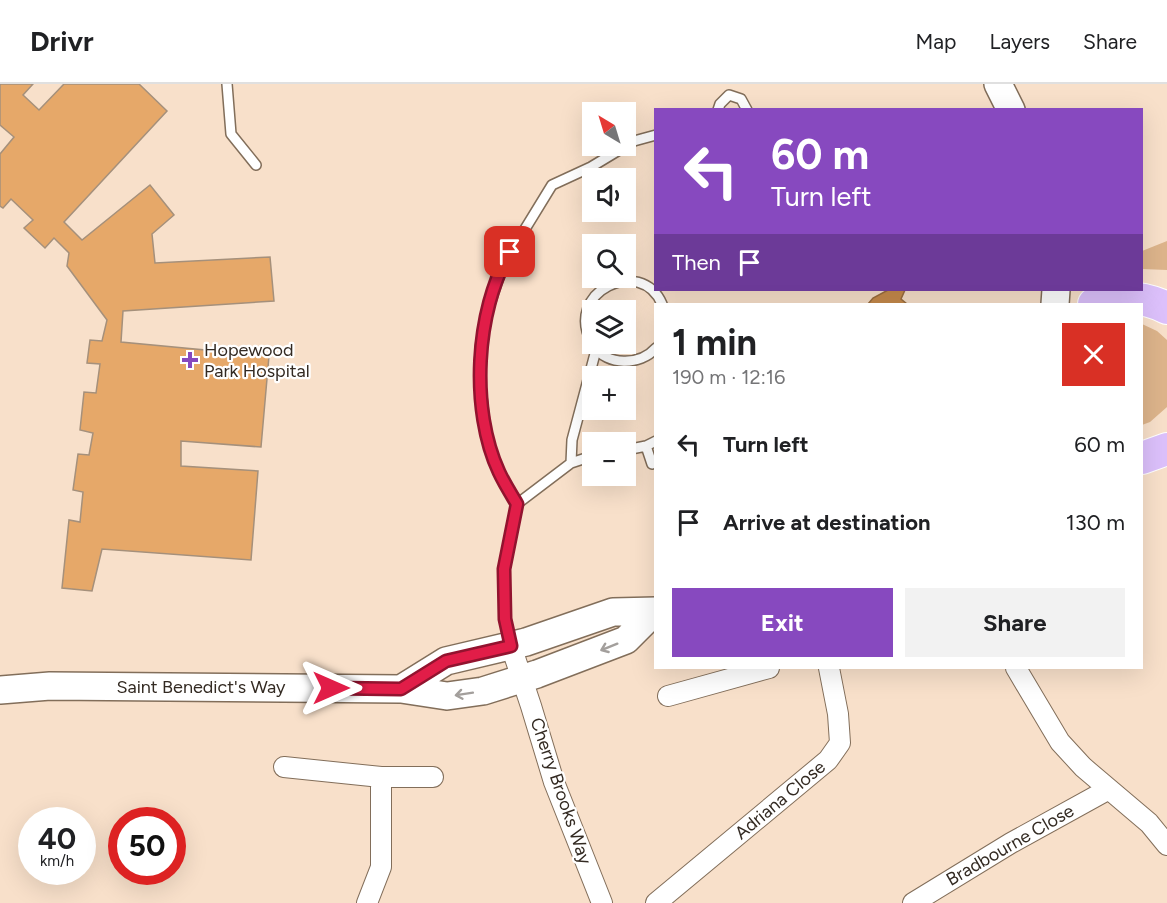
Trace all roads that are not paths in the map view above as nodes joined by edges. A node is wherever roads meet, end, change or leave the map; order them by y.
1 (226, 84) edge
2 (998, 84) edge
3 (719, 108) edge
4 (746, 108) edge
5 (1010, 108) edge
6 (654, 136) edge
7 (256, 165) dead end
8 (1167, 292) edge
9 (1115, 297) edge
10 (593, 300) edge
11 (661, 303) edge
12 (1167, 308) edge
13 (654, 350) edge
14 (592, 354) edge
15 (605, 354) edge
16 (654, 442) edge
17 (646, 446) junction
18 (636, 448) edge
19 (582, 459) edge
20 (571, 462) junction
21 (652, 464) dead end
22 (517, 504) junction
23 (654, 612) edge
24 (654, 613) edge
25 (511, 646) junction
26 (765, 669) edge
27 (829, 669) edge
28 (1017, 669) edge
29 (521, 679) junction
30 (401, 689) junction
31 (0, 690) edge
32 (668, 696) dead end
33 (284, 767) dead end
34 (381, 777) junction
35 (434, 777) dead end
36 (1109, 789) junction
37 (1167, 845) edge
38 (367, 903) edge
39 (602, 903) edge
40 (657, 903) edge
41 (913, 903) edge

1 - 7 lane
2 - 5 main road
3 - 4 lane
6 - 22 lane
8 - 9 highway
9 - 12 highway
10 - 11 lane
13 - 15 lane
14 - 20 lane
16 - 17 lane
17 - 18 lane
17 - 21 lane
19 - 20 lane
20 - 22 lane
22 - 25 lane
23 - 25 main road, Saint Benedict's Way
24 -> 29 main road, Saint Benedict's Way
25 - 29 street, Cherry Brooks Way
25 - 30 main road, Saint Benedict's Way
26 - 32 street
27 - 40 street, Adriana Close
28 - 36 street
29 -> 30 main road, Saint Benedict's Way
29 - 39 street, Cherry Brooks Way
30 - 31 main road, Saint Benedict's Way
33 - 34 street
34 - 35 street
34 - 38 street
36 - 37 street
36 - 41 street, Bradbourne Close

